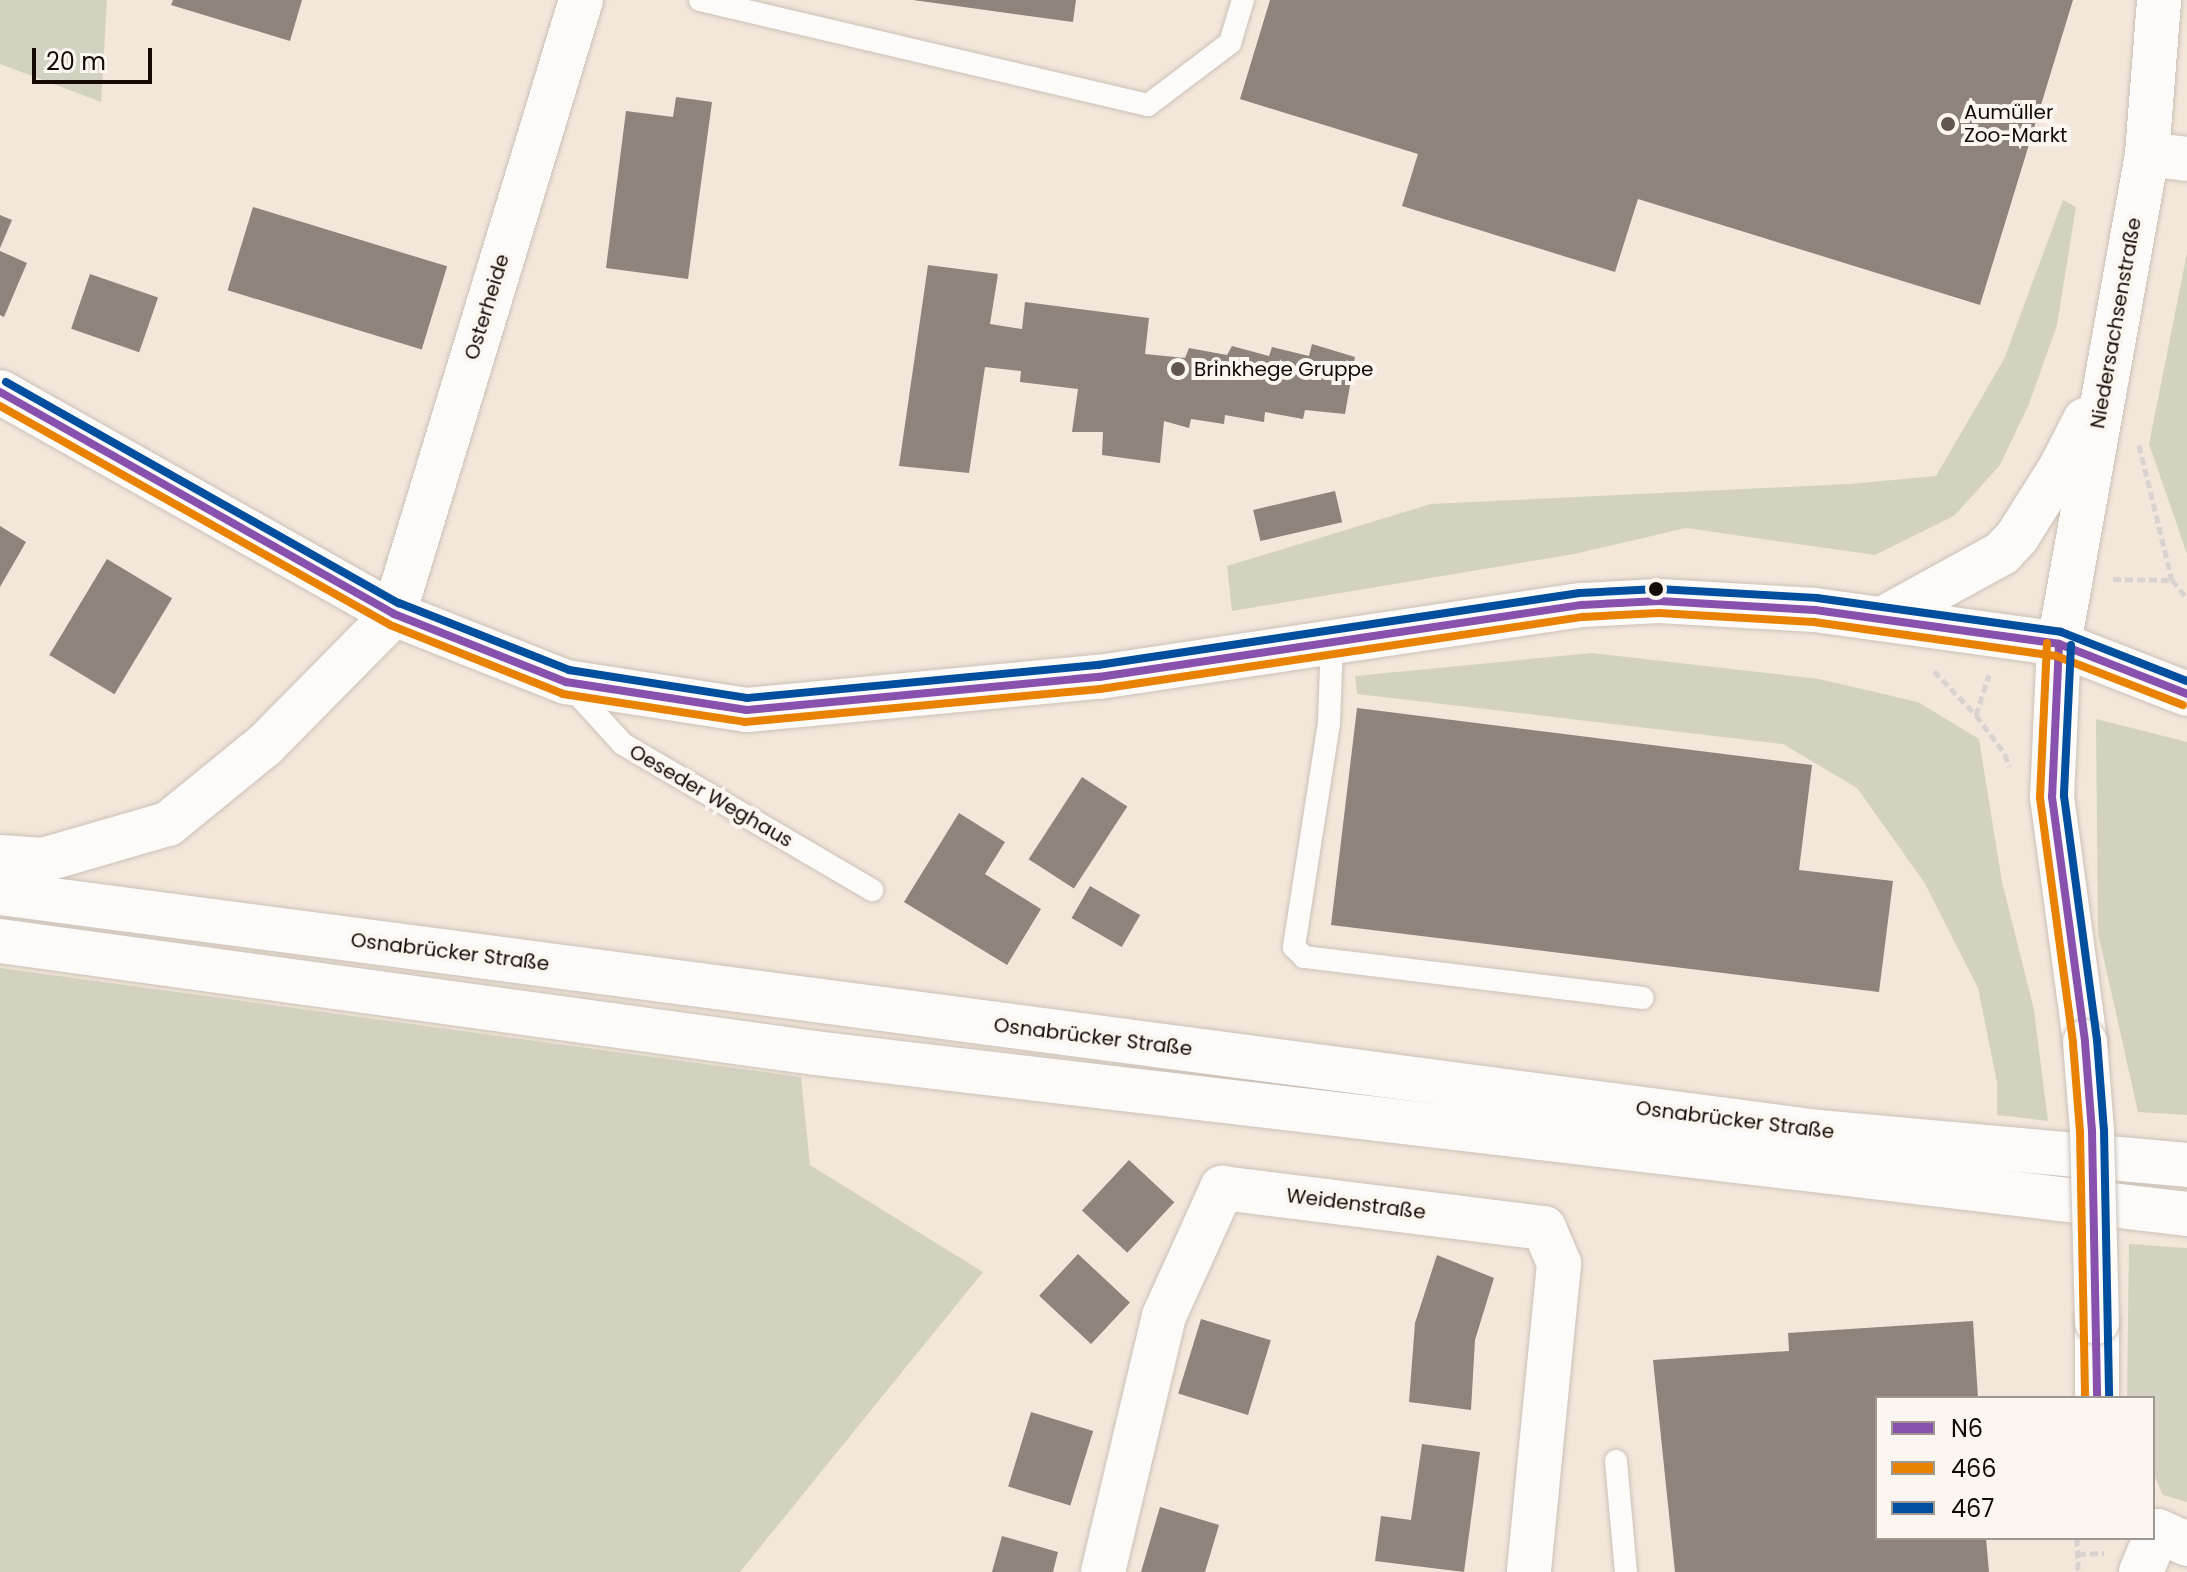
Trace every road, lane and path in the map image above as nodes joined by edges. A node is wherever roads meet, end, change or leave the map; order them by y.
1 (581, 0) edge
2 (700, 0) edge
3 (1243, 0) edge
4 (2159, 0) edge
5 (2167, 156) edge
6 (2104, 382) junction
7 (0, 392) edge
8 (2117, 579) dead end
9 (2172, 580) junction
10 (2187, 598) edge
11 (394, 614) junction
12 (1884, 618) junction
13 (1332, 640) junction
14 (2059, 644) junction
15 (566, 682) junction
16 (2187, 694) edge
17 (2012, 775) dead end
18 (0, 857) edge
19 (872, 890) dead end
20 (0, 893) edge
21 (0, 941) edge
22 (1643, 998) dead end
23 (2187, 1165) edge
24 (2187, 1214) edge
25 (2097, 1396) edge
26 (1616, 1461) dead end
27 (2166, 1534) edge
28 (2077, 1540) edge
29 (1103, 1572) edge
30 (1529, 1572) edge
31 (1626, 1572) edge
32 (2078, 1572) edge
33 (2141, 1572) edge

1 - 11 main road, Osterheide
2 - 3 lane
4 - 5 main road, Niedersachsenstraße
5 - 6 main road, Niedersachsenstraße
6 - 9 path
6 - 12 main road
6 - 14 main road, Niedersachsenstraße
7 - 11 main road
8 - 9 path
9 - 10 path
11 - 15 main road
11 - 18 main road
12 - 13 main road
12 - 14 main road
12 - 17 path
13 - 15 main road
13 - 22 lane
14 - 16 main road
14 - 25 main road, Niedersachsenstraße, bridge
15 - 19 lane, Oeseder Weghaus
20 - 23 main road, Osnabrücker Straße
21 - 24 main road
26 - 31 lane
27 - 33 main road
28 - 32 path
29 - 30 main road, Weidenstraße

